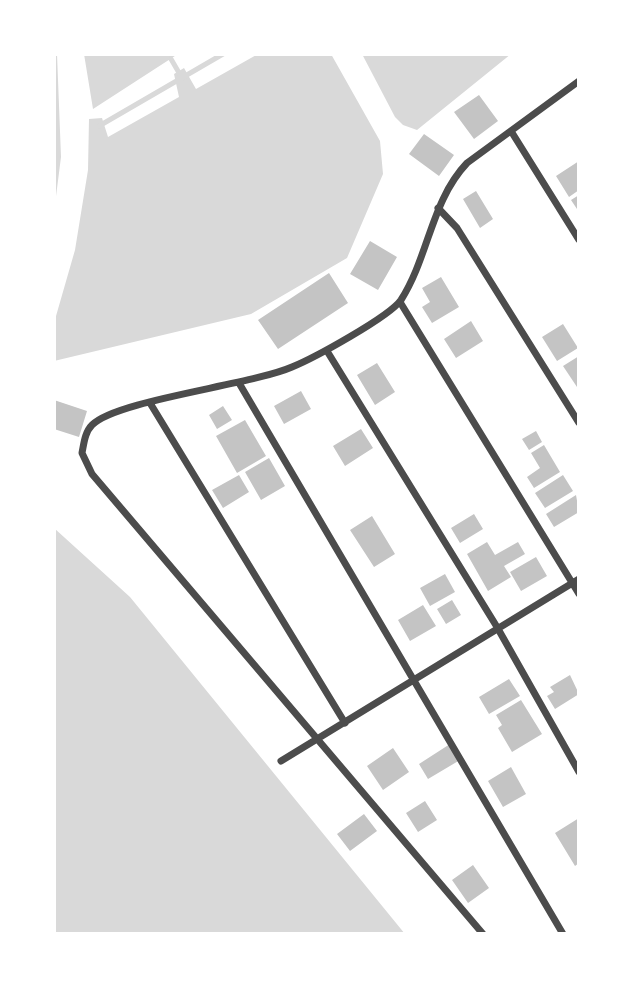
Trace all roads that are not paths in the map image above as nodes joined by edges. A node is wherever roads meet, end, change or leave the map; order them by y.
1 (579, 81) edge
2 (511, 131) junction
3 (438, 208) junction
4 (579, 240) edge
5 (400, 302) junction
6 (327, 351) junction
7 (239, 383) junction
8 (150, 403) junction
9 (579, 423) edge
10 (576, 581) edge
11 (579, 594) edge
12 (497, 627) junction
13 (414, 679) junction
14 (345, 723) junction
15 (317, 739) junction
16 (281, 761) dead end
17 (579, 772) edge
18 (483, 934) edge
19 (563, 934) edge

1 - 2 street
2 - 3 street
2 - 4 street
3 - 5 street
3 - 9 street
5 - 6 street
5 - 10 street
6 - 7 street
6 - 12 street
7 - 8 street
7 - 13 street
8 - 14 street
8 - 15 street
10 - 11 street
10 - 12 street
12 - 13 street
12 - 17 street
13 - 14 street
13 - 19 street
14 - 15 street
15 - 16 street
15 - 18 street

